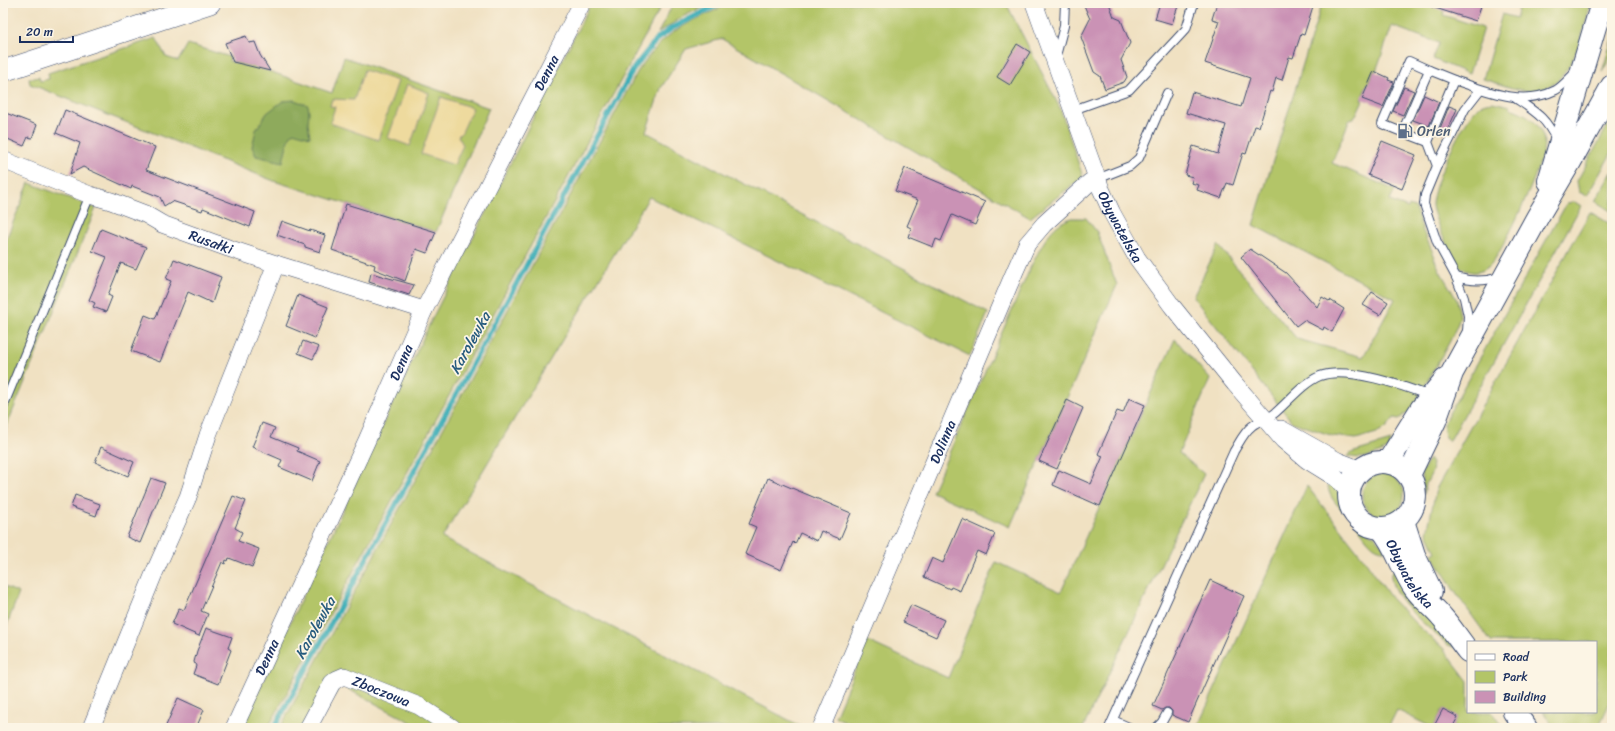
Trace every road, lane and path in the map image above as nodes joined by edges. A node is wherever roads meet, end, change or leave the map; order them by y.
1 (210, 3) edge
2 (582, 3) edge
3 (1034, 3) edge
4 (1065, 3) edge
5 (1194, 3) edge
6 (1602, 3) edge
7 (1055, 61) junction
8 (1582, 65) junction
9 (1429, 70) junction
10 (3, 71) edge
11 (1454, 80) junction
12 (1612, 86) edge
13 (1480, 90) junction
14 (1167, 93) dead end
15 (1515, 98) junction
16 (1073, 110) junction
17 (1402, 132) junction
18 (1428, 142) junction
19 (1565, 154) junction
20 (3, 160) edge
21 (1438, 166) junction
22 (1097, 179) junction
23 (90, 195) junction
24 (276, 264) junction
25 (1506, 276) junction
26 (1456, 277) junction
27 (424, 310) junction
28 (1465, 348) junction
29 (1452, 373) junction
30 (1431, 396) junction
31 (3, 407) edge
32 (1264, 418) junction
33 (1388, 462) junction
34 (1361, 470) junction
35 (1409, 475) junction
36 (1349, 492) junction
37 (1403, 521) junction
38 (1381, 528) junction
39 (1442, 616) junction
40 (1467, 650) edge
41 (1167, 713) dead end
42 (1515, 713) edge
43 (1113, 720) junction
44 (91, 728) edge
45 (234, 728) edge
46 (308, 728) edge
47 (453, 728) edge
48 (821, 728) edge
49 (1109, 728) edge
50 (1132, 728) edge
51 (1156, 728) edge
52 (1526, 728) edge

1 - 10 street
2 - 27 street, Denna
3 - 7 street, Obywatelska
4 - 7 lane
5 - 16 lane
6 - 8 main road
7 - 16 street, Obywatelska
8 - 15 lane
8 - 19 main road
9 - 11 lane
9 - 17 lane
9 - 17 lane
11 - 13 lane
11 - 18 lane
12 - 19 main road
13 - 15 lane
13 - 21 lane
14 - 22 lane
15 - 19 lane
16 - 22 street, Obywatelska
17 - 18 lane
18 - 21 lane
19 - 25 main road
20 - 23 street, Rusałki
21 - 26 lane
22 - 32 street, Obywatelska
22 - 48 street, Dolinna
23 - 24 street, Rusałki
23 - 31 lane
24 - 27 street, Rusałki
24 - 44 street
25 - 26 lane
25 - 28 main road
26 - 28 lane
27 - 45 street, Denna
28 - 29 main road
29 - 30 main road
29 - 35 main road
30 - 32 lane
30 - 33 main road
32 - 34 street, Obywatelska
32 - 36 street, Obywatelska
32 - 43 lane
33 - 34 main road
33 - 35 main road
34 - 36 main road
35 - 37 main road
36 - 38 main road
37 - 38 main road
37 - 39 main road, Obywatelska
38 - 39 main road, Obywatelska
39 - 40 main road, Obywatelska
41 - 51 lane
42 - 52 main road
43 - 49 lane
43 - 50 lane
46 - 47 street, Zboczowa

